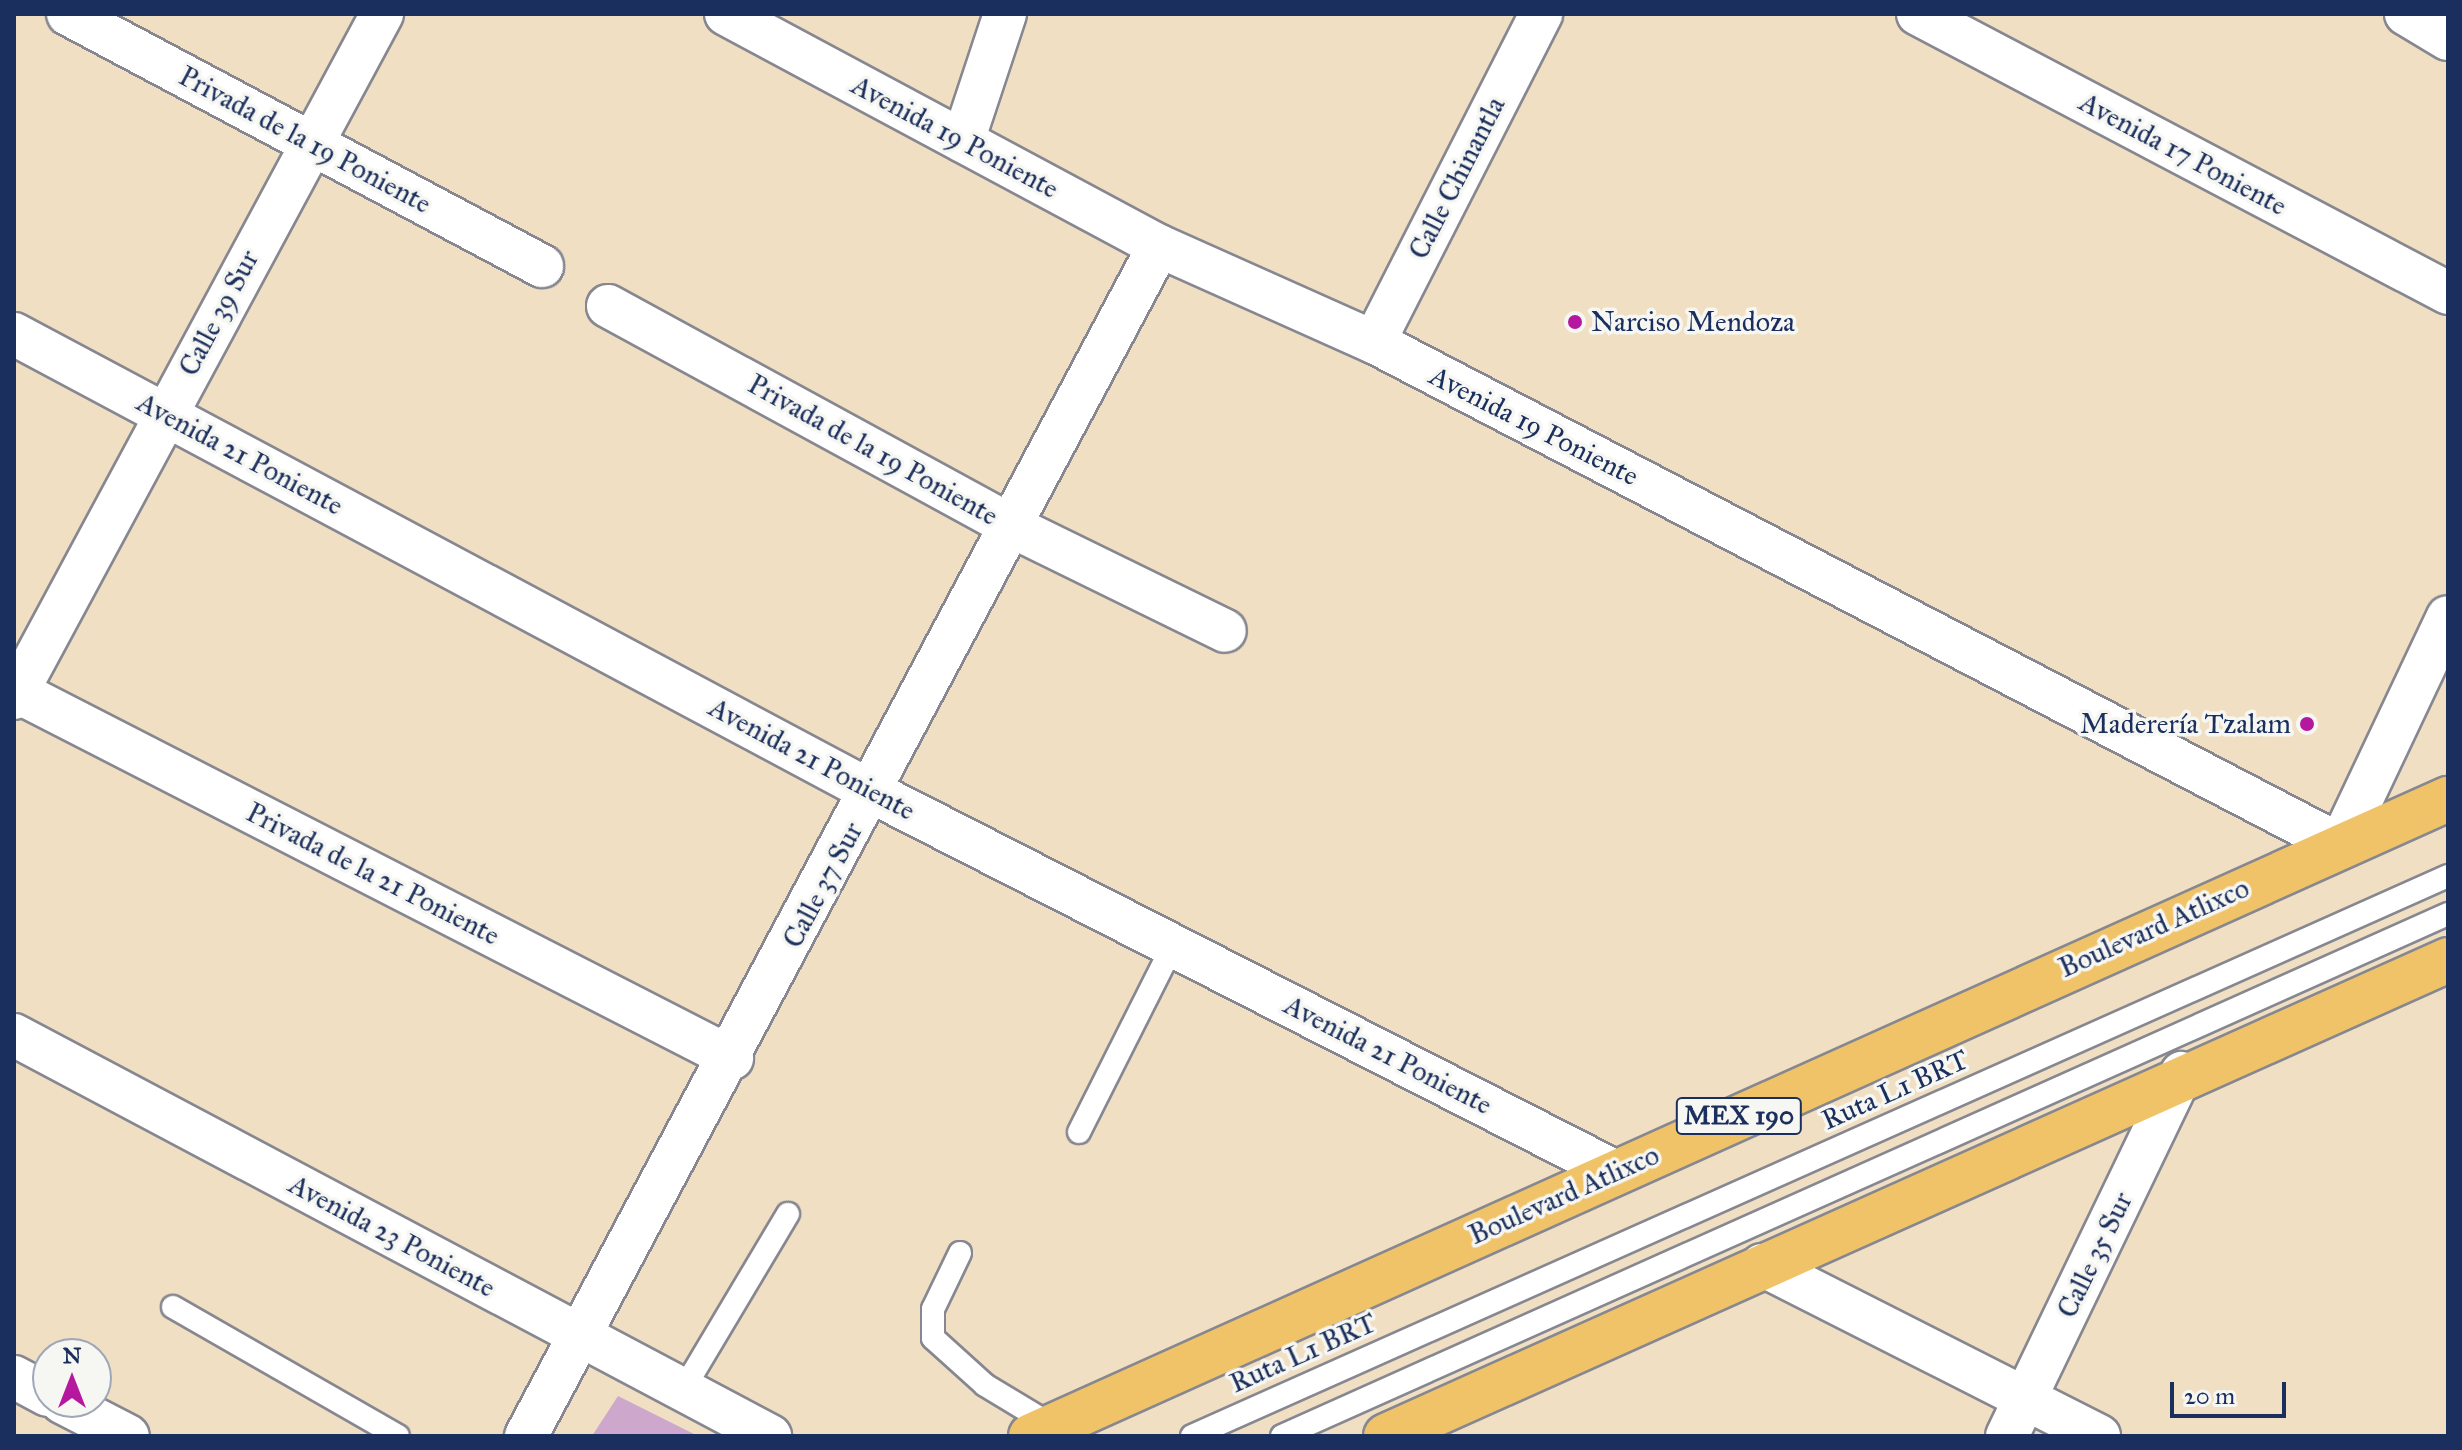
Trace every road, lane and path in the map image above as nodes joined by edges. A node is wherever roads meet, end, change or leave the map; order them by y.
1 (68, 14) edge
2 (382, 14) edge
3 (726, 14) edge
4 (1005, 14) edge
5 (1541, 14) edge
6 (1918, 14) edge
7 (2406, 14) edge
8 (2448, 39) edge
9 (963, 141) junction
10 (310, 142) junction
11 (1159, 246) junction
12 (542, 266) dead end
13 (2448, 293) edge
14 (608, 306) dead end
15 (14, 334) edge
16 (1374, 342) junction
17 (165, 414) junction
18 (1011, 526) junction
19 (2448, 617) edge
20 (1225, 631) dead end
21 (15, 693) edge
22 (872, 792) junction
23 (2448, 799) edge
24 (2340, 845) junction
25 (2448, 876) edge
26 (2448, 914) edge
27 (1173, 945) junction
28 (2448, 960) edge
29 (14, 1035) edge
30 (732, 1058) junction
31 (2182, 1073) junction
32 (1079, 1132) dead end
33 (1616, 1172) junction
34 (788, 1214) dead end
35 (960, 1253) dead end
36 (1762, 1265) junction
37 (173, 1307) dead end
38 (578, 1334) junction
39 (14, 1377) edge
40 (32, 1387) edge
41 (683, 1390) junction
42 (2028, 1397) junction
43 (93, 1418) edge
44 (1042, 1431) edge
45 (128, 1436) edge
46 (398, 1436) edge
47 (526, 1436) edge
48 (770, 1436) edge
49 (1192, 1436) edge
50 (1282, 1436) edge
51 (1386, 1436) edge
52 (2007, 1436) edge
53 (2099, 1436) edge

1 - 10 street, Privada de la 19 Poniente
2 - 10 street, Calle 39 Sur
3 - 9 street, Avenida 19 Poniente
4 - 9 street
5 - 16 street, Calle Chinantla
6 - 13 street, Avenida 17 Poniente
7 - 8 street
9 - 11 street, Avenida 19 Poniente
10 - 12 street, Privada de la 19 Poniente
10 - 17 street, Calle 39 Sur
11 - 16 street, Avenida 19 Poniente
11 - 18 street, Calle 37 Sur
14 - 18 street, Privada de la 19 Poniente
15 - 17 street, Avenida 21 Poniente
16 - 24 street, Avenida 19 Poniente
17 - 21 street, Calle 39 Sur
17 - 22 street, Avenida 21 Poniente
18 - 20 street, Privada de la 19 Poniente
18 - 22 street, Calle 37 Sur
19 - 24 street
21 - 30 street, Privada de la 21 Poniente
22 - 27 street, Avenida 21 Poniente
22 - 30 street, Calle 37 Sur
23 - 24 main road, Boulevard Atlixco / MEX 190
24 - 33 main road, Boulevard Atlixco / MEX 190
25 - 49 lane, Ruta L1 BRT
26 - 50 lane
27 - 32 lane
27 - 33 street, Avenida 21 Poniente
28 - 31 main road
29 - 38 street, Avenida 23 Poniente
30 - 38 street, Calle 37 Sur
31 - 36 main road
31 - 42 street, Calle 35 Sur
33 - 44 main road, Boulevard Atlixco / MEX 190
34 - 41 lane
35 - 44 lane
36 - 42 street
36 - 51 main road
37 - 46 lane
38 - 41 street, Avenida 23 Poniente
38 - 47 street, Calle 37 Sur
39 - 40 street
41 - 48 street, Avenida 23 Poniente
42 - 52 street, Calle 35 Sur
42 - 53 street
43 - 45 street

